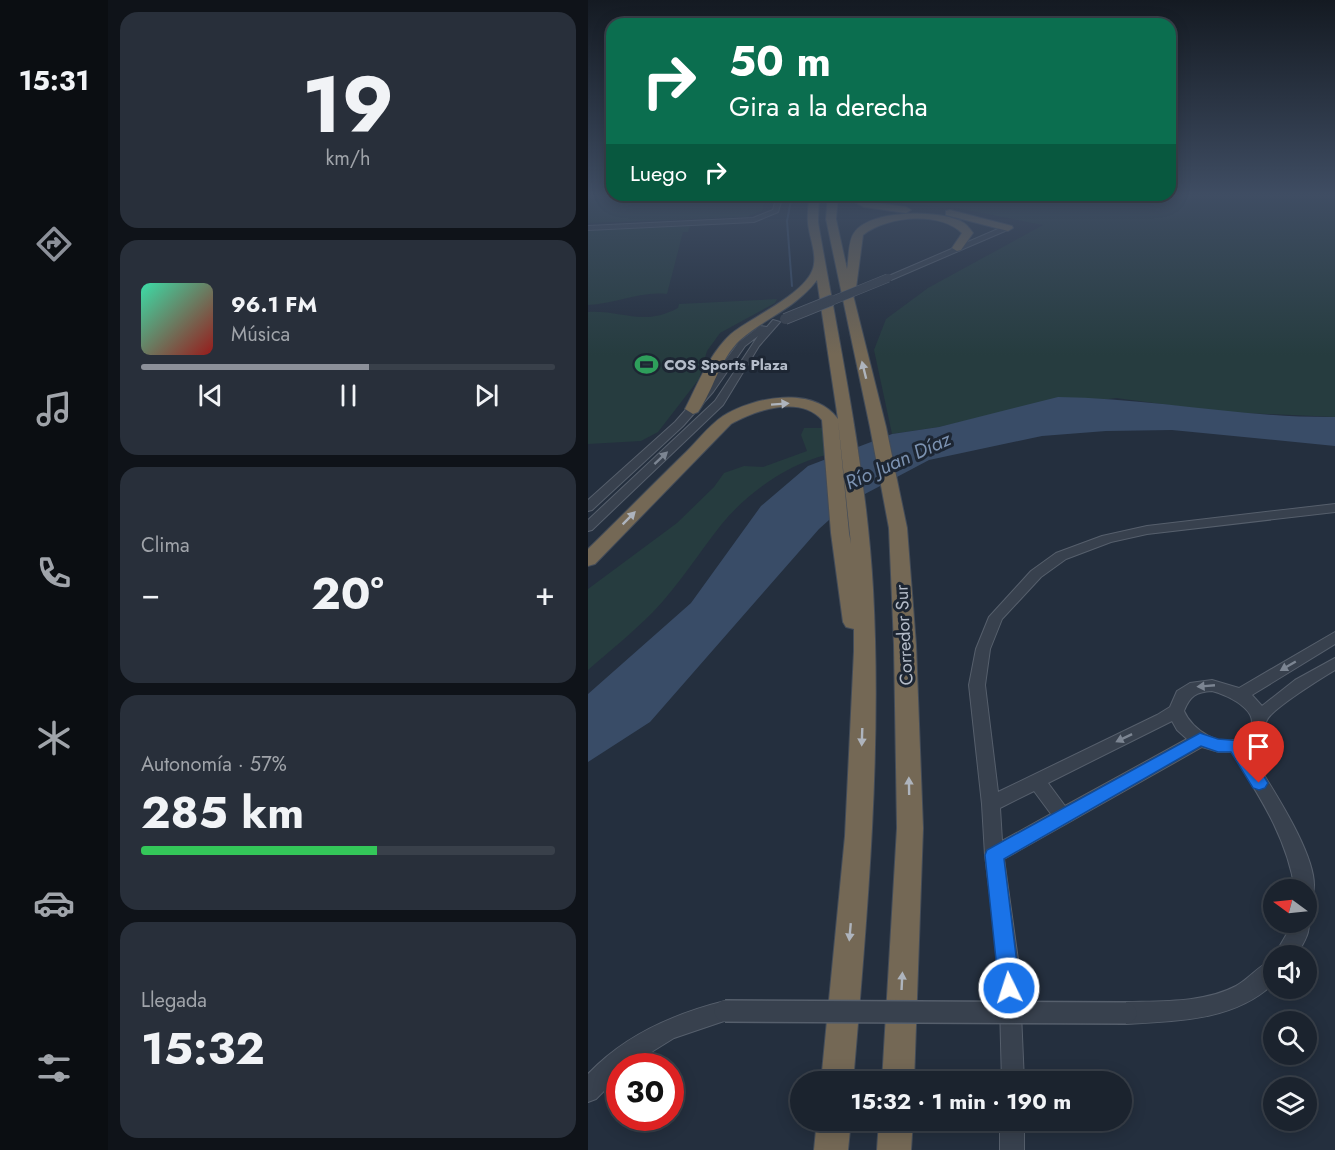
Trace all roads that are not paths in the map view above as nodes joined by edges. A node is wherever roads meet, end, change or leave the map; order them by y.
1 (817, 248) edge
2 (837, 248) edge
3 (856, 248) edge
4 (957, 248) edge
5 (820, 266) junction
6 (848, 303) junction
7 (780, 321) junction
8 (693, 409) junction
9 (840, 433) junction
10 (588, 507) edge
11 (1335, 508) edge
12 (588, 526) edge
13 (588, 560) edge
14 (1335, 638) edge
15 (1335, 663) edge
16 (1241, 694) junction
17 (1176, 711) junction
18 (1260, 716) junction
19 (1200, 740) junction
20 (1236, 745) junction
21 (1036, 781) junction
22 (991, 804) junction
23 (1063, 817) junction
24 (994, 855) junction
25 (1304, 879) edge
26 (1263, 982) edge
27 (838, 1071) edge
28 (899, 1071) edge
29 (1012, 1071) edge
30 (588, 1091) edge
31 (833, 1131) edge
32 (895, 1131) edge
33 (1012, 1131) edge
34 (831, 1150) edge
35 (894, 1150) edge
36 (1012, 1150) edge

1 - 5 highway
2 - 6 highway, Corredor Sur
3 - 6 highway
4 - 7 street, bridge
5 - 8 highway
5 - 9 highway
28 -> 6 highway, Corredor Sur
7 - 8 street
12 -> 7 street
8 - 10 street
13 -> 9 highway
9 -> 27 highway
11 - 22 street
14 -> 16 street
15 - 18 street
16 -> 17 street
16 - 18 street
17 - 19 street
17 -> 21 street
18 - 20 street
19 - 20 street
19 - 23 street
20 - 25 street
21 - 22 street
21 - 23 street
22 - 24 street
23 - 24 street
24 - 29 street
26 - 30 street, bridge
31 - 34 highway
32 - 35 highway
33 - 36 street

